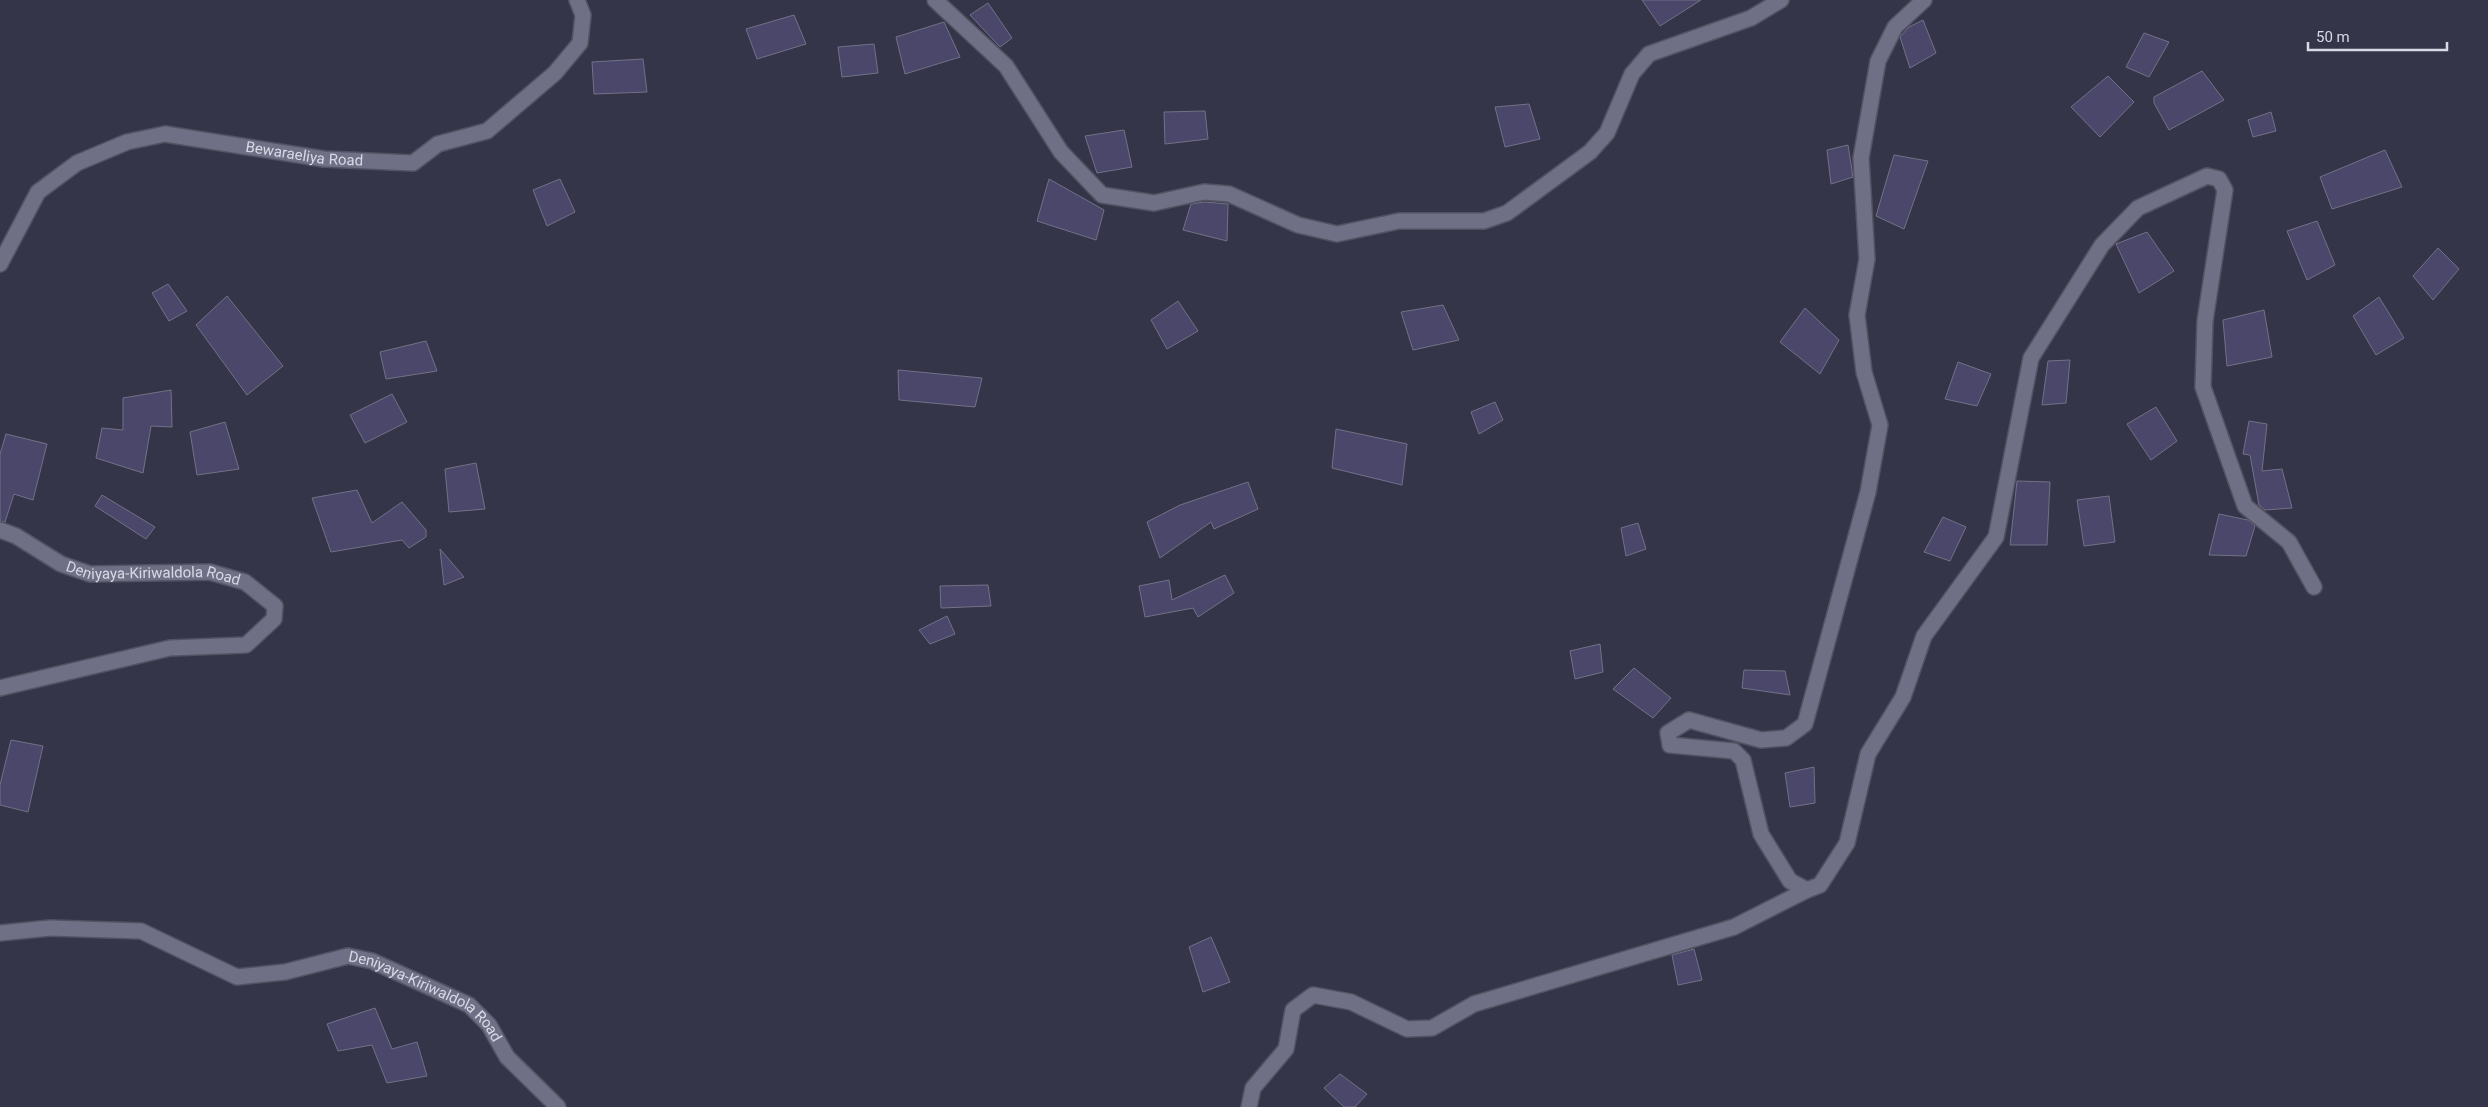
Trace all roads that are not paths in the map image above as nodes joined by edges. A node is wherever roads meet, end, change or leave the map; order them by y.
1 (577, 0) edge
2 (935, 0) edge
3 (1781, 0) edge
4 (1924, 0) edge
5 (0, 264) edge
6 (0, 530) edge
7 (2314, 587) dead end
8 (0, 688) edge
9 (1807, 890) junction
10 (0, 933) edge
11 (558, 1107) edge
12 (1249, 1107) edge

1 - 5 street, Bewaraeliya Road
2 - 3 street
4 - 9 street
6 - 8 street, Deniyaya-Kiriwaldola Road
7 - 9 street
9 - 12 street
10 - 11 street, Deniyaya-Kiriwaldola Road

